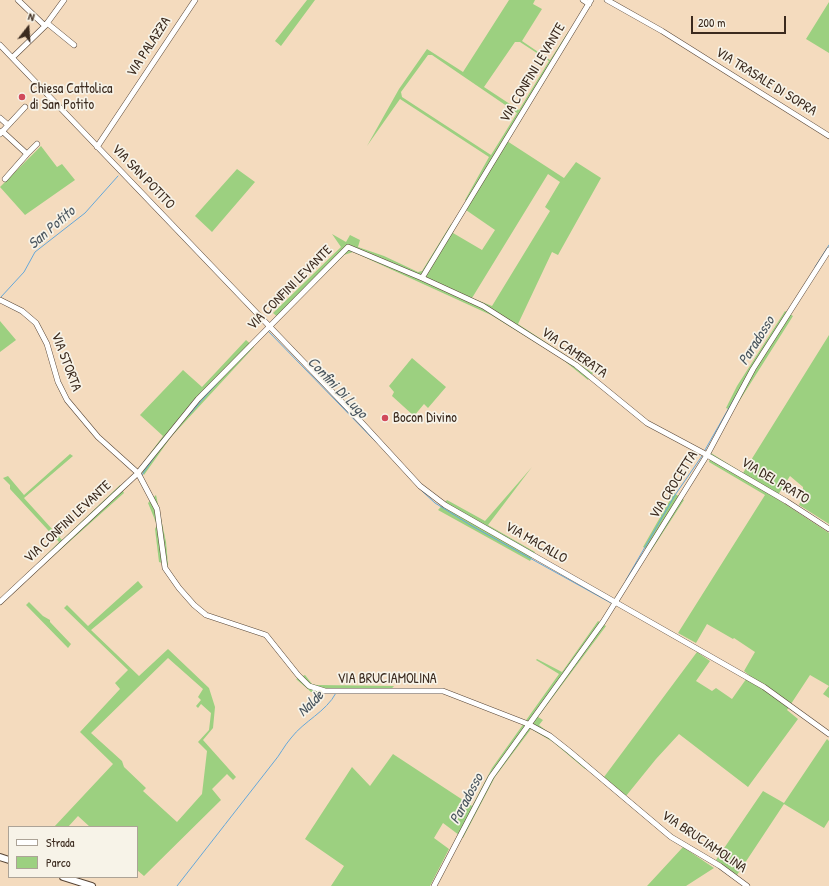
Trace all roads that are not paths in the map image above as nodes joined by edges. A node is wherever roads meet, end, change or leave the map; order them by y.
1 (18, 0) edge
2 (64, 0) edge
3 (195, 0) edge
4 (583, 0) edge
5 (607, 0) edge
6 (590, 2) edge
7 (46, 25) junction
8 (0, 45) edge
9 (74, 45) dead end
10 (13, 57) junction
11 (25, 107) dead end
12 (0, 118) edge
13 (8, 125) junction
14 (1, 132) edge
15 (829, 136) edge
16 (37, 144) dead end
17 (97, 147) junction
18 (27, 154) junction
19 (5, 178) dead end
20 (829, 250) edge
21 (422, 278) junction
22 (0, 300) edge
23 (268, 326) junction
24 (707, 455) junction
25 (138, 474) junction
26 (829, 529) edge
27 (0, 602) edge
28 (616, 602) junction
29 (528, 724) junction
30 (829, 734) edge
31 (66, 878) edge
32 (92, 886) edge
33 (434, 886) edge
34 (747, 886) edge

1 - 7 street
2 - 7 street
3 - 17 street, VIA PALAZZA
4 - 6 street
5 - 15 street, VIA TRASALE DI SOPRA
6 - 21 street, VIA CONFINI LEVANTE
7 - 9 street
7 - 10 street
8 - 10 street, VIA SAN POTITO
10 - 17 street, VIA SAN POTITO
11 - 13 street
12 - 13 street
13 - 14 street
14 - 18 street
16 - 18 street
17 - 23 street, VIA SAN POTITO
18 - 19 street
20 - 24 street, VIA CROCETTA
21 - 23 street, VIA CONFINI LEVANTE
21 - 24 street, VIA CAMERATA
22 - 25 street, VIA STORTA
23 - 25 street, VIA CONFINI LEVANTE
23 - 28 street, VIA MACALLO
24 - 26 street, VIA DEL PRATO
24 - 28 street, VIA CROCETTA
25 - 27 street, VIA CONFINI LEVANTE
25 - 29 street, VIA BRUCIAMOLINA
28 - 29 street, VIA CROCETTA
28 - 30 street, VIA MACALLO
29 - 33 street, VIA CROCETTA
29 - 34 street, VIA BRUCIAMOLINA
31 - 32 main road

